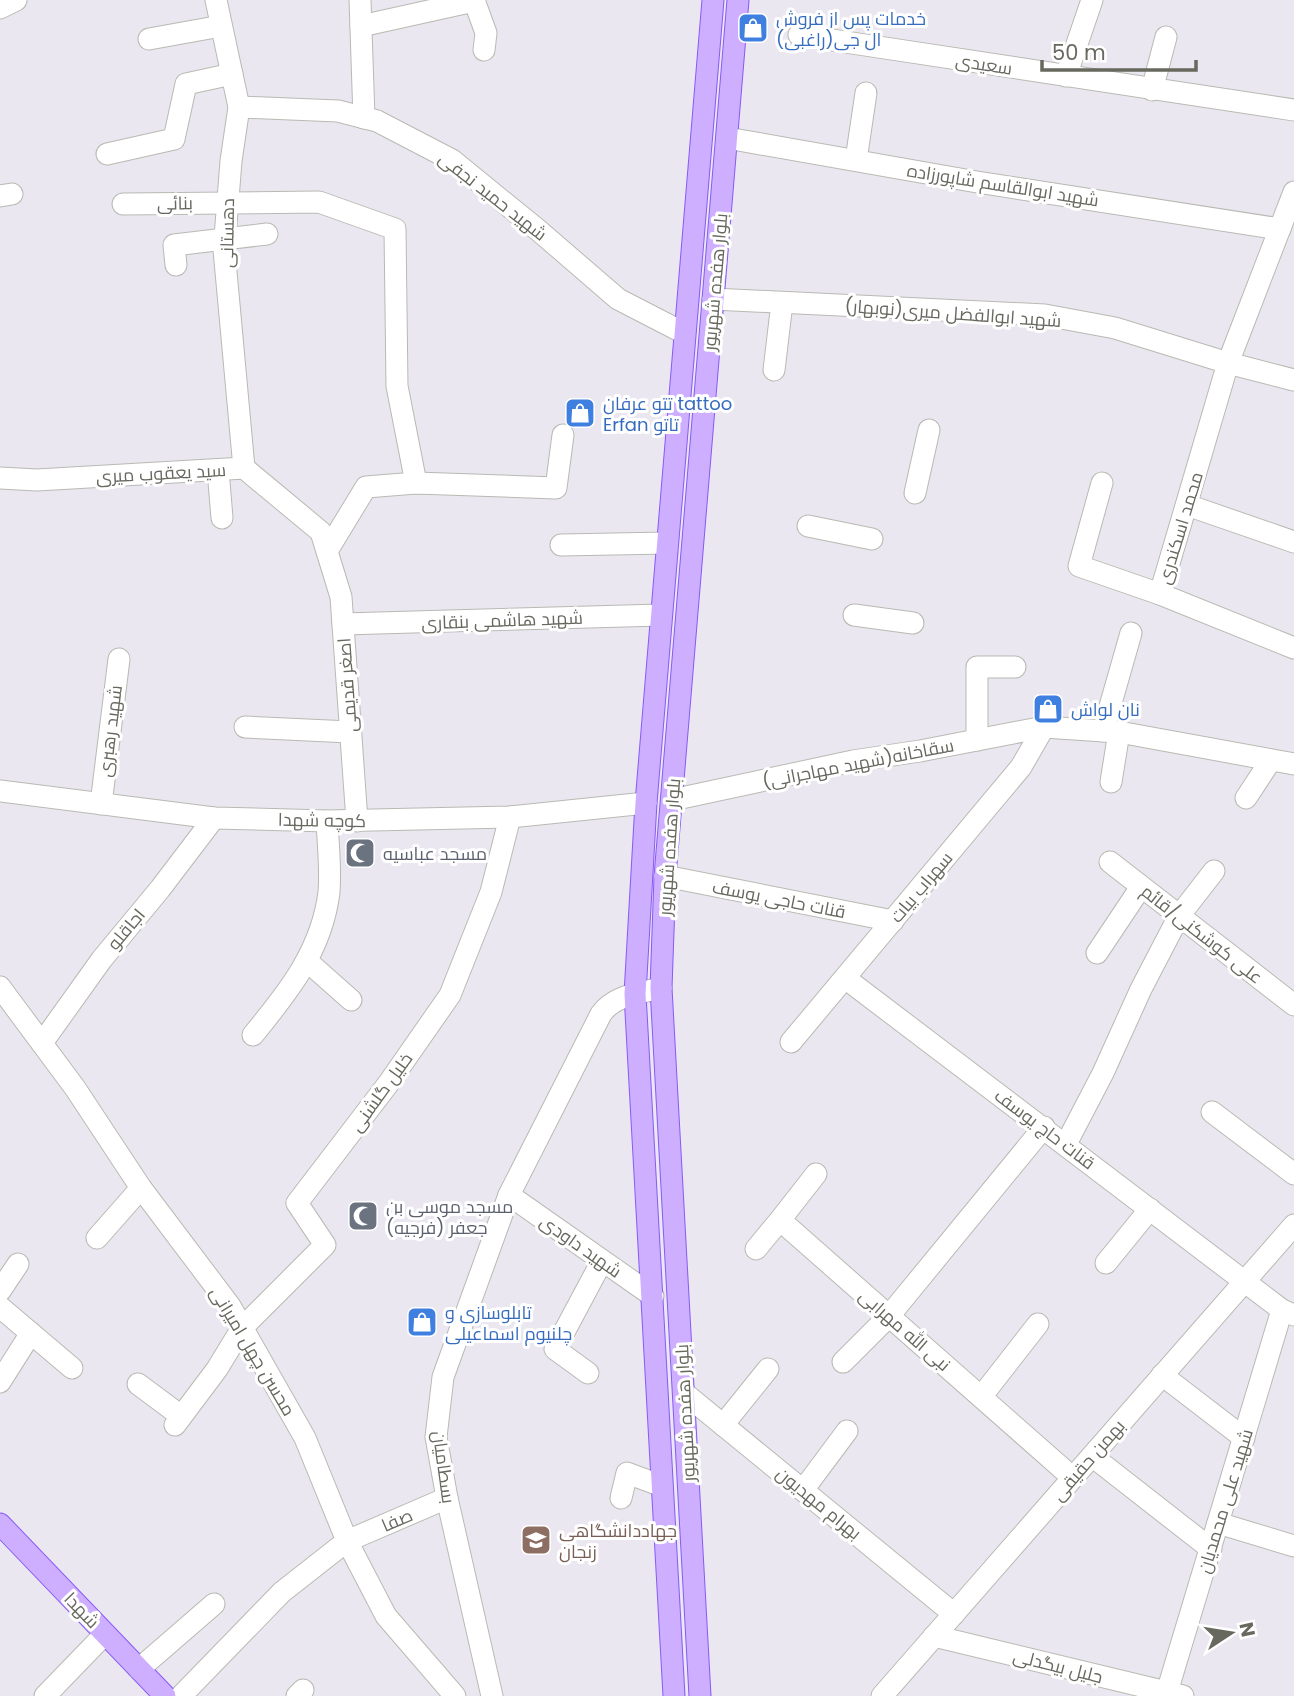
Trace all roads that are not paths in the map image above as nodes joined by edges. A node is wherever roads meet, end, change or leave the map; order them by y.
1 (16, 0) edge
2 (216, 0) edge
3 (360, 0) edge
4 (474, 0) edge
5 (713, 0) edge
6 (738, 0) edge
7 (1092, 0) edge
8 (0, 8) edge
9 (221, 26) junction
10 (361, 26) junction
11 (799, 35) dead end
12 (1166, 37) dead end
13 (149, 40) dead end
14 (484, 50) dead end
15 (232, 74) junction
16 (1066, 76) junction
17 (1152, 90) junction
18 (866, 93) dead end
19 (239, 107) junction
20 (1294, 110) edge
21 (364, 118) junction
22 (727, 138) junction
23 (107, 154) dead end
24 (856, 160) junction
25 (1294, 192) edge
26 (227, 201) junction
27 (123, 204) dead end
28 (1280, 229) junction
29 (268, 234) dead end
30 (225, 238) junction
31 (176, 265) dead end
32 (713, 299) junction
33 (782, 303) junction
34 (684, 333) junction
35 (1228, 363) junction
36 (774, 370) dead end
37 (1294, 380) edge
38 (929, 430) dead end
39 (563, 435) dead end
40 (244, 468) junction
41 (218, 470) junction
42 (0, 478) edge
43 (416, 483) junction
44 (1102, 483) dead end
45 (915, 493) dead end
46 (1187, 505) junction
47 (222, 518) dead end
48 (808, 526) dead end
49 (873, 539) dead end
50 (1294, 542) edge
51 (667, 543) junction
52 (561, 545) dead end
53 (327, 551) junction
54 (1160, 594) junction
55 (661, 615) junction
56 (854, 615) dead end
57 (343, 624) junction
58 (913, 624) dead end
59 (1131, 634) dead end
60 (1294, 648) edge
61 (119, 659) dead end
62 (1015, 667) dead end
63 (245, 727) dead end
64 (1044, 727) junction
65 (1111, 731) junction
66 (350, 732) junction
67 (977, 740) junction
68 (1271, 760) junction
69 (1294, 764) edge
70 (1111, 782) dead end
71 (0, 791) edge
72 (1246, 798) dead end
73 (672, 800) junction
74 (646, 803) junction
75 (101, 804) junction
76 (510, 817) junction
77 (214, 818) junction
78 (327, 821) junction
79 (357, 821) junction
80 (1110, 862) dead end
81 (1214, 871) dead end
82 (666, 876) junction
83 (1141, 887) junction
84 (1179, 916) junction
85 (893, 921) junction
86 (1097, 953) dead end
87 (307, 961) junction
88 (845, 978) junction
89 (0, 986) edge
90 (662, 988) junction
91 (635, 994) junction
92 (351, 1000) dead end
93 (1294, 1005) edge
94 (253, 1035) dead end
95 (791, 1042) dead end
96 (42, 1043) junction
97 (1212, 1112) dead end
98 (1044, 1127) junction
99 (1066, 1144) junction
100 (816, 1174) dead end
101 (1294, 1174) edge
102 (141, 1188) junction
103 (509, 1195) junction
104 (1150, 1209) junction
105 (780, 1220) junction
106 (1294, 1225) edge
107 (97, 1238) dead end
108 (755, 1249) dead end
109 (602, 1261) junction
110 (18, 1264) dead end
111 (1106, 1264) dead end
112 (1244, 1282) junction
113 (0, 1291) edge
114 (653, 1296) junction
115 (0, 1307) edge
116 (1288, 1312) edge
117 (889, 1316) junction
118 (1038, 1324) dead end
119 (242, 1328) junction
120 (31, 1333) junction
121 (843, 1362) dead end
122 (72, 1368) dead end
123 (768, 1369) dead end
124 (588, 1373) dead end
125 (1162, 1375) junction
126 (0, 1382) edge
127 (138, 1384) dead end
128 (684, 1393) junction
129 (981, 1397) junction
130 (723, 1425) junction
131 (848, 1431) dead end
132 (1244, 1438) junction
133 (1092, 1456) junction
134 (1073, 1478) junction
135 (662, 1486) junction
136 (803, 1490) junction
137 (621, 1498) dead end
138 (447, 1499) junction
139 (1218, 1523) junction
140 (2, 1529) edge
141 (346, 1541) junction
142 (1294, 1546) edge
143 (1211, 1549) junction
144 (214, 1604) dead end
145 (954, 1614) junction
146 (105, 1633) junction
147 (934, 1636) junction
148 (139, 1669) junction
149 (1175, 1694) edge
150 (45, 1696) edge
151 (165, 1696) edge
152 (181, 1696) edge
153 (455, 1696) edge
154 (492, 1696) edge
155 (674, 1696) edge
156 (700, 1696) edge
157 (882, 1696) edge

1 - 8 street
2 - 9 street, دهستانی
3 - 10 street
4 - 10 street
4 - 14 street
5 - 34 main road, بلوار هفده شهریور
6 - 22 main road, بلوار هفده شهریور
7 - 16 street
9 - 13 street
9 - 15 street, دهستانی
10 - 21 street
11 - 16 street, سعیدی
12 - 17 street
15 - 19 street, دهستانی
15 - 23 street
16 - 17 street, سعیدی
17 - 20 street, سعیدی
18 - 24 street
19 - 21 street, شهید حمید نجفی
19 - 26 street, دهستانی
21 - 34 street, شهید حمید نجفی
22 - 24 street, شهید ابوالقاسم شاپورزاده
22 - 32 main road, بلوار هفده شهریور
24 - 28 street, شهید ابوالقاسم شاپورزاده
25 - 28 street, محمد اسکندری
26 - 27 street, بنائی
26 - 30 street, دهستانی
26 - 43 street, بنائی
28 - 35 street, محمد اسکندری
29 - 30 street
30 - 31 street
30 - 40 street, دهستانی
32 - 33 street, شهید ابوالفضل میری(نوبهار)
32 - 73 main road, بلوار هفده شهریور
33 - 35 street, شهید ابوالفضل میری(نوبهار)
33 - 36 street
34 - 51 main road, بلوار هفده شهریور
35 - 37 street, شهید ابوالفضل میری(نوبهار)
35 - 46 street, محمد اسکندری
38 - 45 street
39 - 43 street
40 - 41 street, سید یعقوب میری
40 - 53 street, سید یعقوب میری
41 - 42 street, سید یعقوب میری
41 - 47 street
43 - 53 street
44 - 54 street
46 - 50 street
46 - 54 street, محمد اسکندری
48 - 49 street
51 - 52 street
51 - 55 main road, بلوار هفده شهریور
53 - 57 street, اصغر قدیمی
54 - 60 street, محمد اسکندری
55 - 57 street, شهید هاشمی بنقاری
55 - 74 main road, بلوار هفده شهریور
56 - 58 street
57 - 66 street, اصغر قدیمی
59 - 65 street
61 - 75 street, شهید رهبری
62 - 67 street
63 - 66 street
64 - 65 street, سقاخانه(شهید مهاجرانی)
64 - 67 street, سقاخانه(شهید مهاجرانی)
64 - 85 street, سهراب بیات
65 - 68 street, سقاخانه(شهید مهاجرانی)
65 - 70 street
66 - 79 street, اصغر قدیمی
67 - 73 street, سقاخانه(شهید مهاجرانی)
68 - 69 street, سقاخانه(شهید مهاجرانی)
68 - 72 street
71 - 75 street, کوچه شهدا
73 - 82 main road, بلوار هفده شهریور
74 - 76 street, کوچه شهدا
74 - 91 main road, بلوار هفده شهریور
75 - 77 street, کوچه شهدا
76 - 79 street, کوچه شهدا
76 - 119 street, خلیل گلشنی
77 - 78 street, کوچه شهدا
77 - 96 street, اجاقلو
78 - 79 street, کوچه شهدا
78 - 87 street
80 - 83 street, علی کوشکنی/قائم
81 - 84 street
82 - 85 street, قنات حاجی یوسف
82 - 90 main road, بلوار هفده شهریور
83 - 84 street, علی کوشکنی/قائم
83 - 86 street
84 - 93 street, علی کوشکنی/قائم
84 - 99 street
85 - 88 street, سهراب بیات
87 - 92 street
87 - 94 street
88 - 95 street, سهراب بیات
88 - 98 street, قنات حاج یوسف
89 - 96 street, محسن چهل امیرانی
90 - 91 street, بسطامیان
90 - 128 main road, بلوار هفده شهریور
91 - 103 street, بسطامیان
91 - 114 main road, بلوار هفده شهریور
96 - 102 street, محسن چهل امیرانی
97 - 101 street
98 - 99 street, قنات حاج یوسف
98 - 117 street
99 - 104 street, قنات حاج یوسف
100 - 105 street
102 - 107 street
102 - 119 street, محسن چهل امیرانی
103 - 109 street, شهید داودی
103 - 138 street, بسطامیان
104 - 111 street
104 - 112 street, قنات حاج یوسف
105 - 108 street
105 - 117 street, نبی الله مهرابی
106 - 112 street, بهمن حقیقی
109 - 114 street, شهید داودی
109 - 124 street
110 - 113 street
112 - 116 street, قنات حاج یوسف
112 - 125 street, بهمن حقیقی
114 - 135 main road, بلوار هفده شهریور
115 - 120 street
116 - 132 street, شهید علی محمدیان
117 - 121 street
117 - 129 street, نبی الله مهرابی
118 - 129 street
119 - 127 street
119 - 141 street, محسن چهل امیرانی
120 - 122 street
120 - 126 street
123 - 130 street
125 - 132 street
125 - 133 street, بهمن حقیقی
128 - 130 street, بهرام مهدیون
128 - 156 main road, بلوار هفده شهریور
129 - 134 street, نبی الله مهرابی
130 - 136 street, بهرام مهدیون
131 - 136 street
132 - 139 street, شهید علی محمدیان
133 - 134 street, بهمن حقیقی
133 - 143 street
134 - 145 street, بهمن حقیقی
135 - 137 street
135 - 155 main road, بلوار هفده شهریور
136 - 145 street, بهرام مهدیون
138 - 141 street, صفا
138 - 154 street, بسطامیان
139 - 142 street
139 - 143 street, شهید علی محمدیان
140 - 146 main road, شهدا
141 - 152 street, صفا
141 - 153 street, محسن چهل امیرانی
143 - 149 street, شهید علی محمدیان
144 - 148 street
145 - 147 street, بهمن حقیقی
146 - 148 main road, شهدا
146 - 150 street
147 - 149 street, جلیل بیگدلی
147 - 157 street, بهمن حقیقی
148 - 151 main road, شهدا

